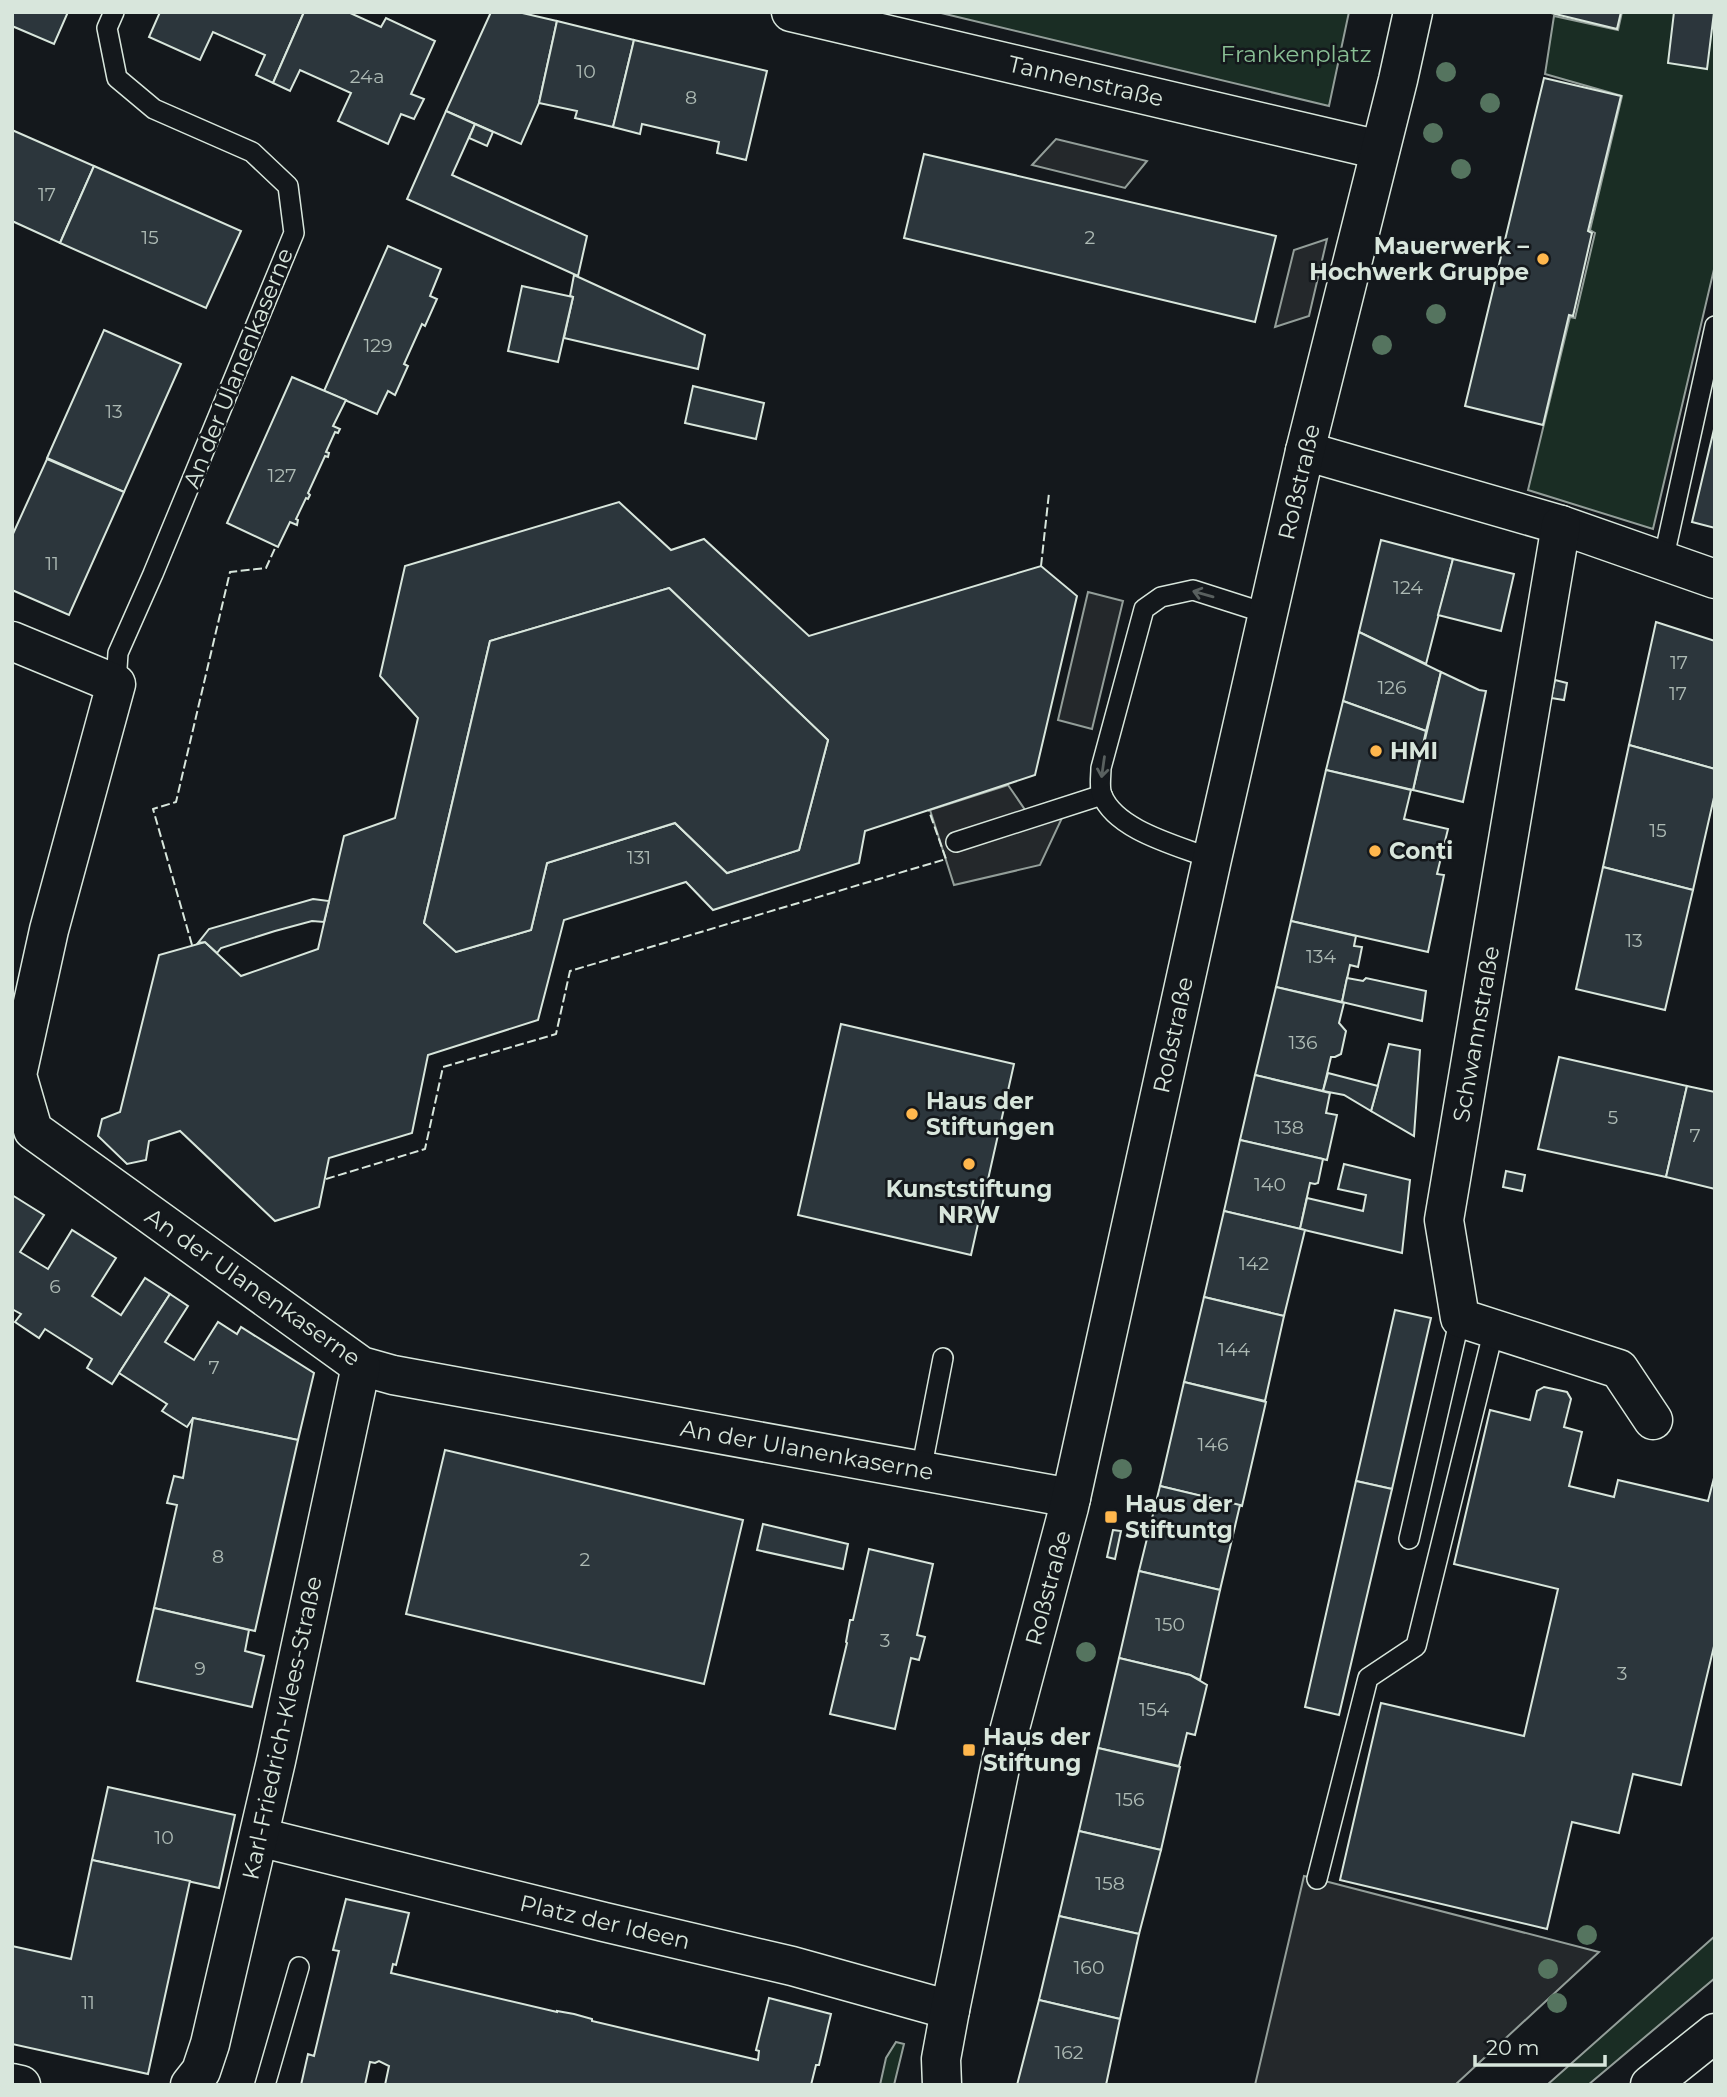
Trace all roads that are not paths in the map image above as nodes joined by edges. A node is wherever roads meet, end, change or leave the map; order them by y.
1 (114, 12) edge
2 (791, 12) edge
3 (1413, 12) edge
4 (1380, 150) junction
5 (1715, 326) edge
6 (1305, 452) junction
7 (1561, 524) junction
8 (1663, 561) junction
9 (1715, 579) edge
10 (1268, 614) junction
11 (12, 641) edge
12 (116, 684) junction
13 (1101, 795) junction
14 (956, 842) dead end
15 (1212, 859) junction
16 (1477, 1324) junction
17 (943, 1358) dead end
18 (361, 1366) junction
19 (1653, 1420) dead end
20 (921, 1471) junction
21 (1071, 1498) junction
22 (1409, 1539) dead end
23 (259, 1837) junction
24 (1317, 1879) dead end
25 (299, 1967) dead end
26 (950, 2010) junction
27 (1715, 2033) edge
28 (937, 2076) edge
29 (12, 2083) edge
30 (21, 2085) edge
31 (190, 2085) edge
32 (265, 2085) edge
33 (1650, 2085) edge

1 - 12 lane, An der Ulanenkaserne
2 - 4 main road, Tannenstraße
3 - 4 main road, Roßstraße
4 - 6 main road, Roßstraße
5 - 8 lane
6 - 7 main road
6 - 10 main road, Roßstraße
7 - 8 main road
7 - 16 main road, Schwannstraße
8 - 9 main road
10 -> 13 lane
10 - 15 main road, Roßstraße
11 - 12 main road
12 - 18 main road, An der Ulanenkaserne
13 - 14 lane
13 - 15 lane
15 - 21 main road, Roßstraße
16 - 19 main road
16 - 22 lane
16 - 24 lane
17 - 20 lane
18 - 20 main road, An der Ulanenkaserne
18 - 23 main road, Karl-Friedrich-Klees-Straße
20 - 21 main road, An der Ulanenkaserne
21 - 26 main road, Roßstraße
23 - 26 main road, Platz der Ideen
23 - 31 main road, Karl-Friedrich-Klees-Straße
25 - 32 lane
26 - 28 main road, Roßstraße
27 - 33 main road
29 - 30 main road

